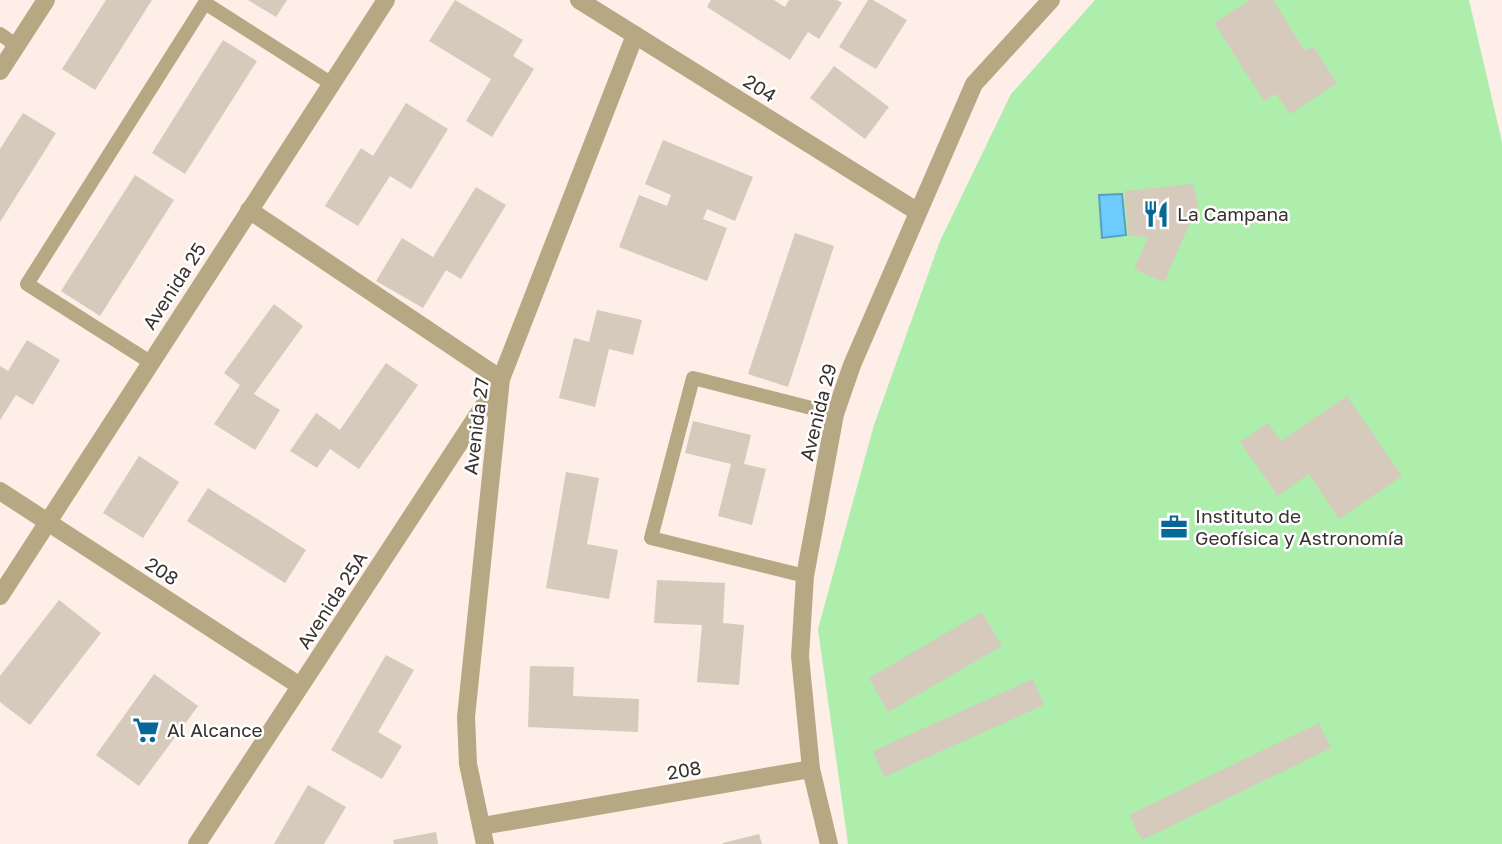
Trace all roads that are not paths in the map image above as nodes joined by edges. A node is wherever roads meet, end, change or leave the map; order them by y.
1 (46, 0) edge
2 (386, 0) edge
3 (579, 0) edge
4 (1051, 0) edge
5 (0, 34) edge
6 (635, 35) junction
7 (16, 45) junction
8 (0, 71) edge
9 (332, 84) junction
10 (249, 210) junction
11 (918, 212) junction
12 (150, 362) junction
13 (501, 379) junction
14 (835, 414) junction
15 (0, 491) edge
16 (48, 522) junction
17 (805, 576) junction
18 (0, 596) edge
19 (300, 686) junction
20 (811, 769) junction
21 (483, 835) edge
22 (197, 844) edge
23 (829, 844) edge

1 - 7 street
2 - 9 street, Avenida 25
3 - 6 street, 204
4 - 11 street, Avenida 29
5 - 7 lane
6 - 11 street, 204
6 - 13 street, Avenida 27
7 - 8 street
9 - 10 street, Avenida 25
9 - 12 lane
10 - 12 street, Avenida 25
10 - 13 street
11 - 14 street, Avenida 29
12 - 16 street, Avenida 25
13 - 19 street, Avenida 25A
13 - 21 street, Avenida 27
14 - 17 street, Avenida 29
14 - 17 lane
15 - 16 street, 208
16 - 18 street, Avenida 25
16 - 19 street, 208
17 - 20 street, Avenida 29
19 - 22 street, Avenida 25A
20 - 21 street, 208
20 - 23 street, Avenida 29

